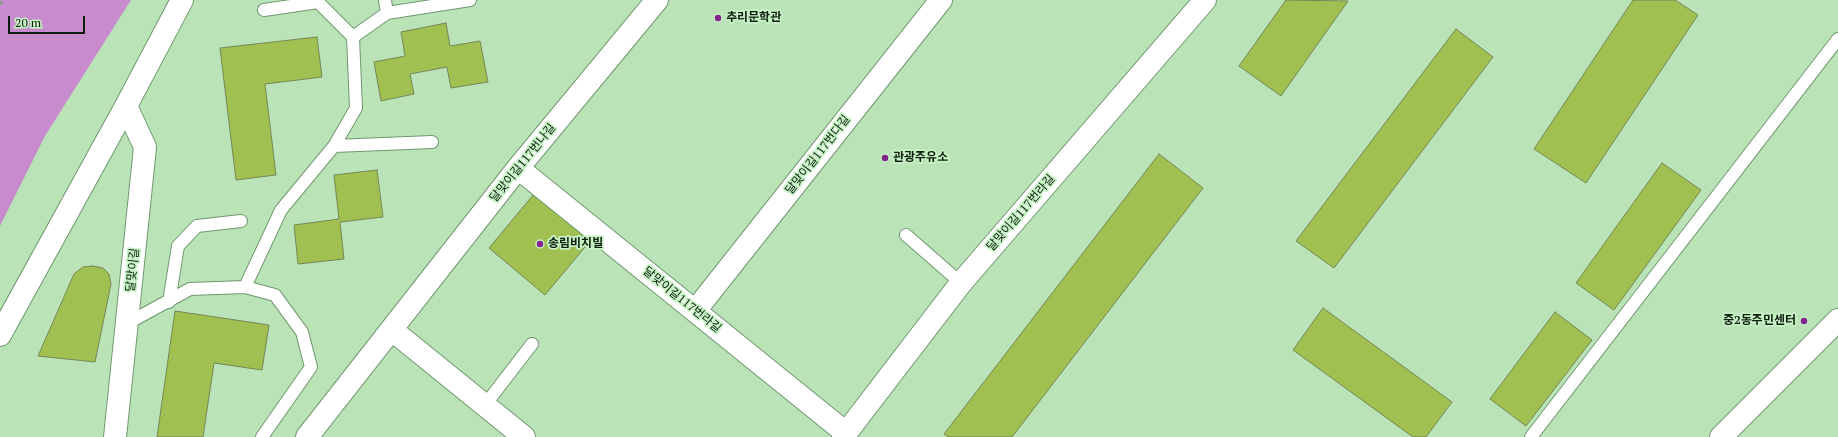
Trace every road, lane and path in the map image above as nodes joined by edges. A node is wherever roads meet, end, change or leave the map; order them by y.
1 (3, 0) edge
2 (182, 0) edge
3 (385, 0) edge
4 (470, 0) edge
5 (658, 0) edge
6 (941, 0) edge
7 (1205, 0) edge
8 (0, 4) edge
9 (264, 10) dead end
10 (387, 13) junction
11 (353, 37) junction
12 (1838, 39) edge
13 (126, 106) junction
14 (432, 142) dead end
15 (334, 146) junction
16 (518, 168) junction
17 (241, 221) dead end
18 (906, 236) dead end
19 (961, 283) junction
20 (245, 287) junction
21 (169, 302) junction
22 (695, 311) junction
23 (1838, 320) edge
24 (128, 324) junction
25 (392, 330) junction
26 (0, 335) edge
27 (532, 344) dead end
28 (485, 406) junction
29 (845, 435) edge
30 (114, 437) edge
31 (262, 437) edge
32 (308, 437) edge
33 (524, 437) edge
34 (1531, 437) edge
35 (1721, 437) edge

1 - 8 path
2 - 13 street
3 - 10 lane
4 - 10 lane
5 - 16 street, 달맞이길117번나길
6 - 22 street, 달맞이길117번다길
7 - 19 street, 달맞이길117번라길
9 - 11 lane
10 - 11 lane
11 - 15 lane
12 - 34 lane
13 - 24 street, 달맞이길
13 - 26 street
14 - 15 lane
15 - 20 lane
16 - 22 street, 달맞이길117번라길
16 - 25 street, 달맞이길117번나길
17 - 21 lane
18 - 19 lane
19 - 29 street, 달맞이길117번라길
20 - 21 lane
20 - 31 lane
21 - 24 lane
22 - 29 street, 달맞이길117번라길
23 - 35 street
24 - 30 street, 달맞이길
25 - 28 street
25 - 32 street, 달맞이길117번나길
27 - 28 lane
28 - 33 street

